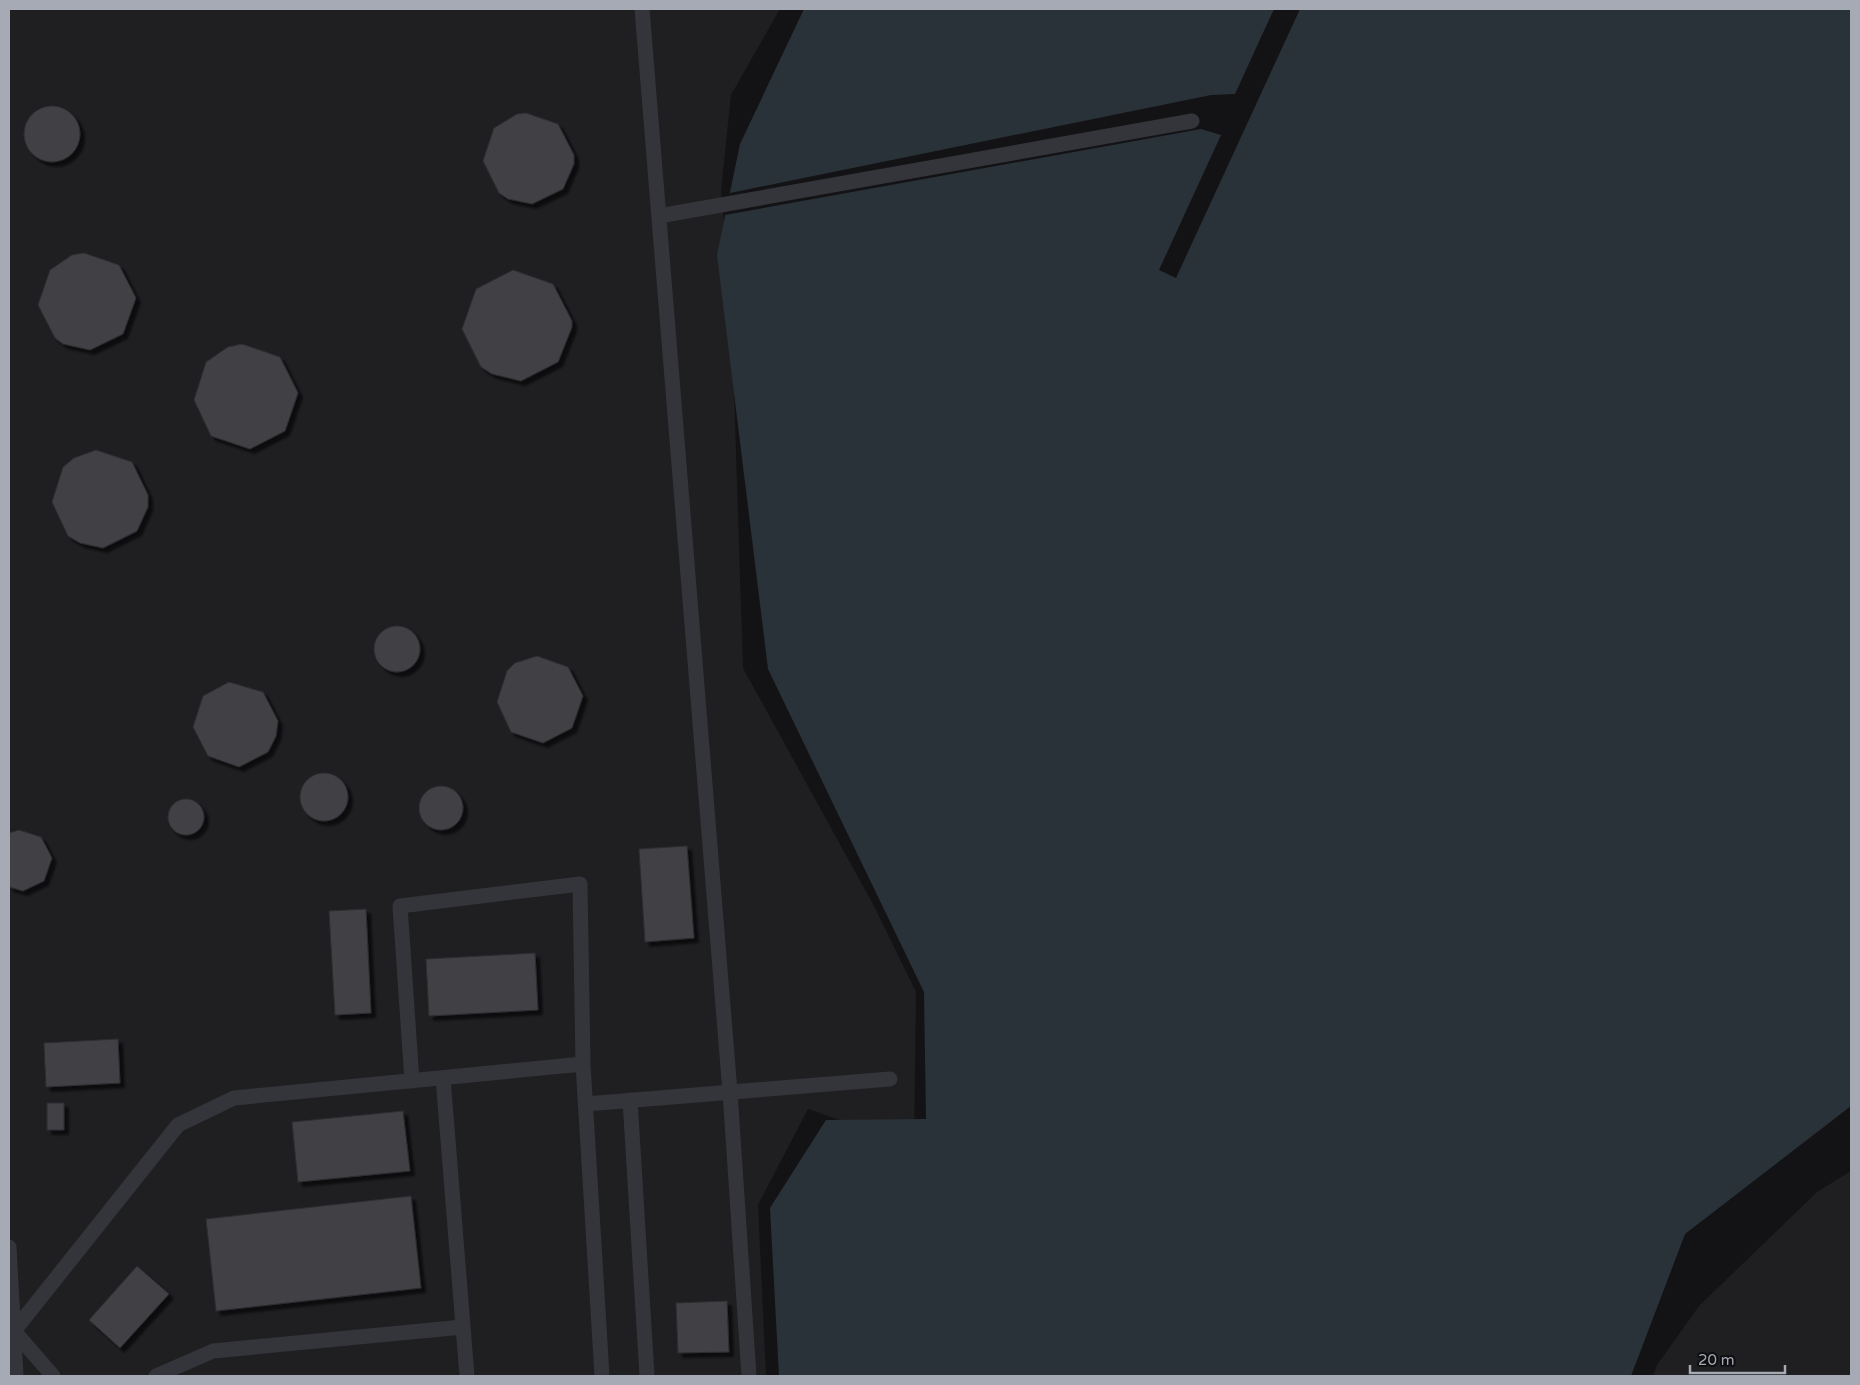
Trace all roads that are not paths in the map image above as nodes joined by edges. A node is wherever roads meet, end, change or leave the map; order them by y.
1 (642, 9) edge
2 (1192, 121) dead end
3 (659, 216) junction
4 (583, 1064) junction
5 (443, 1078) junction
6 (890, 1079) dead end
7 (412, 1081) junction
8 (730, 1092) junction
9 (630, 1100) junction
10 (586, 1104) junction
11 (9, 1247) edge
12 (463, 1327) junction
13 (14, 1331) junction
14 (16, 1376) edge
15 (52, 1376) edge
16 (156, 1376) edge
17 (467, 1376) edge
18 (602, 1376) edge
19 (647, 1376) edge
20 (749, 1376) edge

1 - 3 lane
2 - 3 lane
3 - 8 lane
4 - 5 lane
4 - 7 lane
4 - 10 lane
5 - 7 lane
5 - 12 lane
6 - 8 lane
7 - 13 lane
8 - 9 lane
8 - 20 lane
9 - 10 lane
9 - 19 lane
10 - 18 lane
11 - 13 lane
12 - 16 lane
12 - 17 lane
13 - 14 lane
13 - 15 lane

